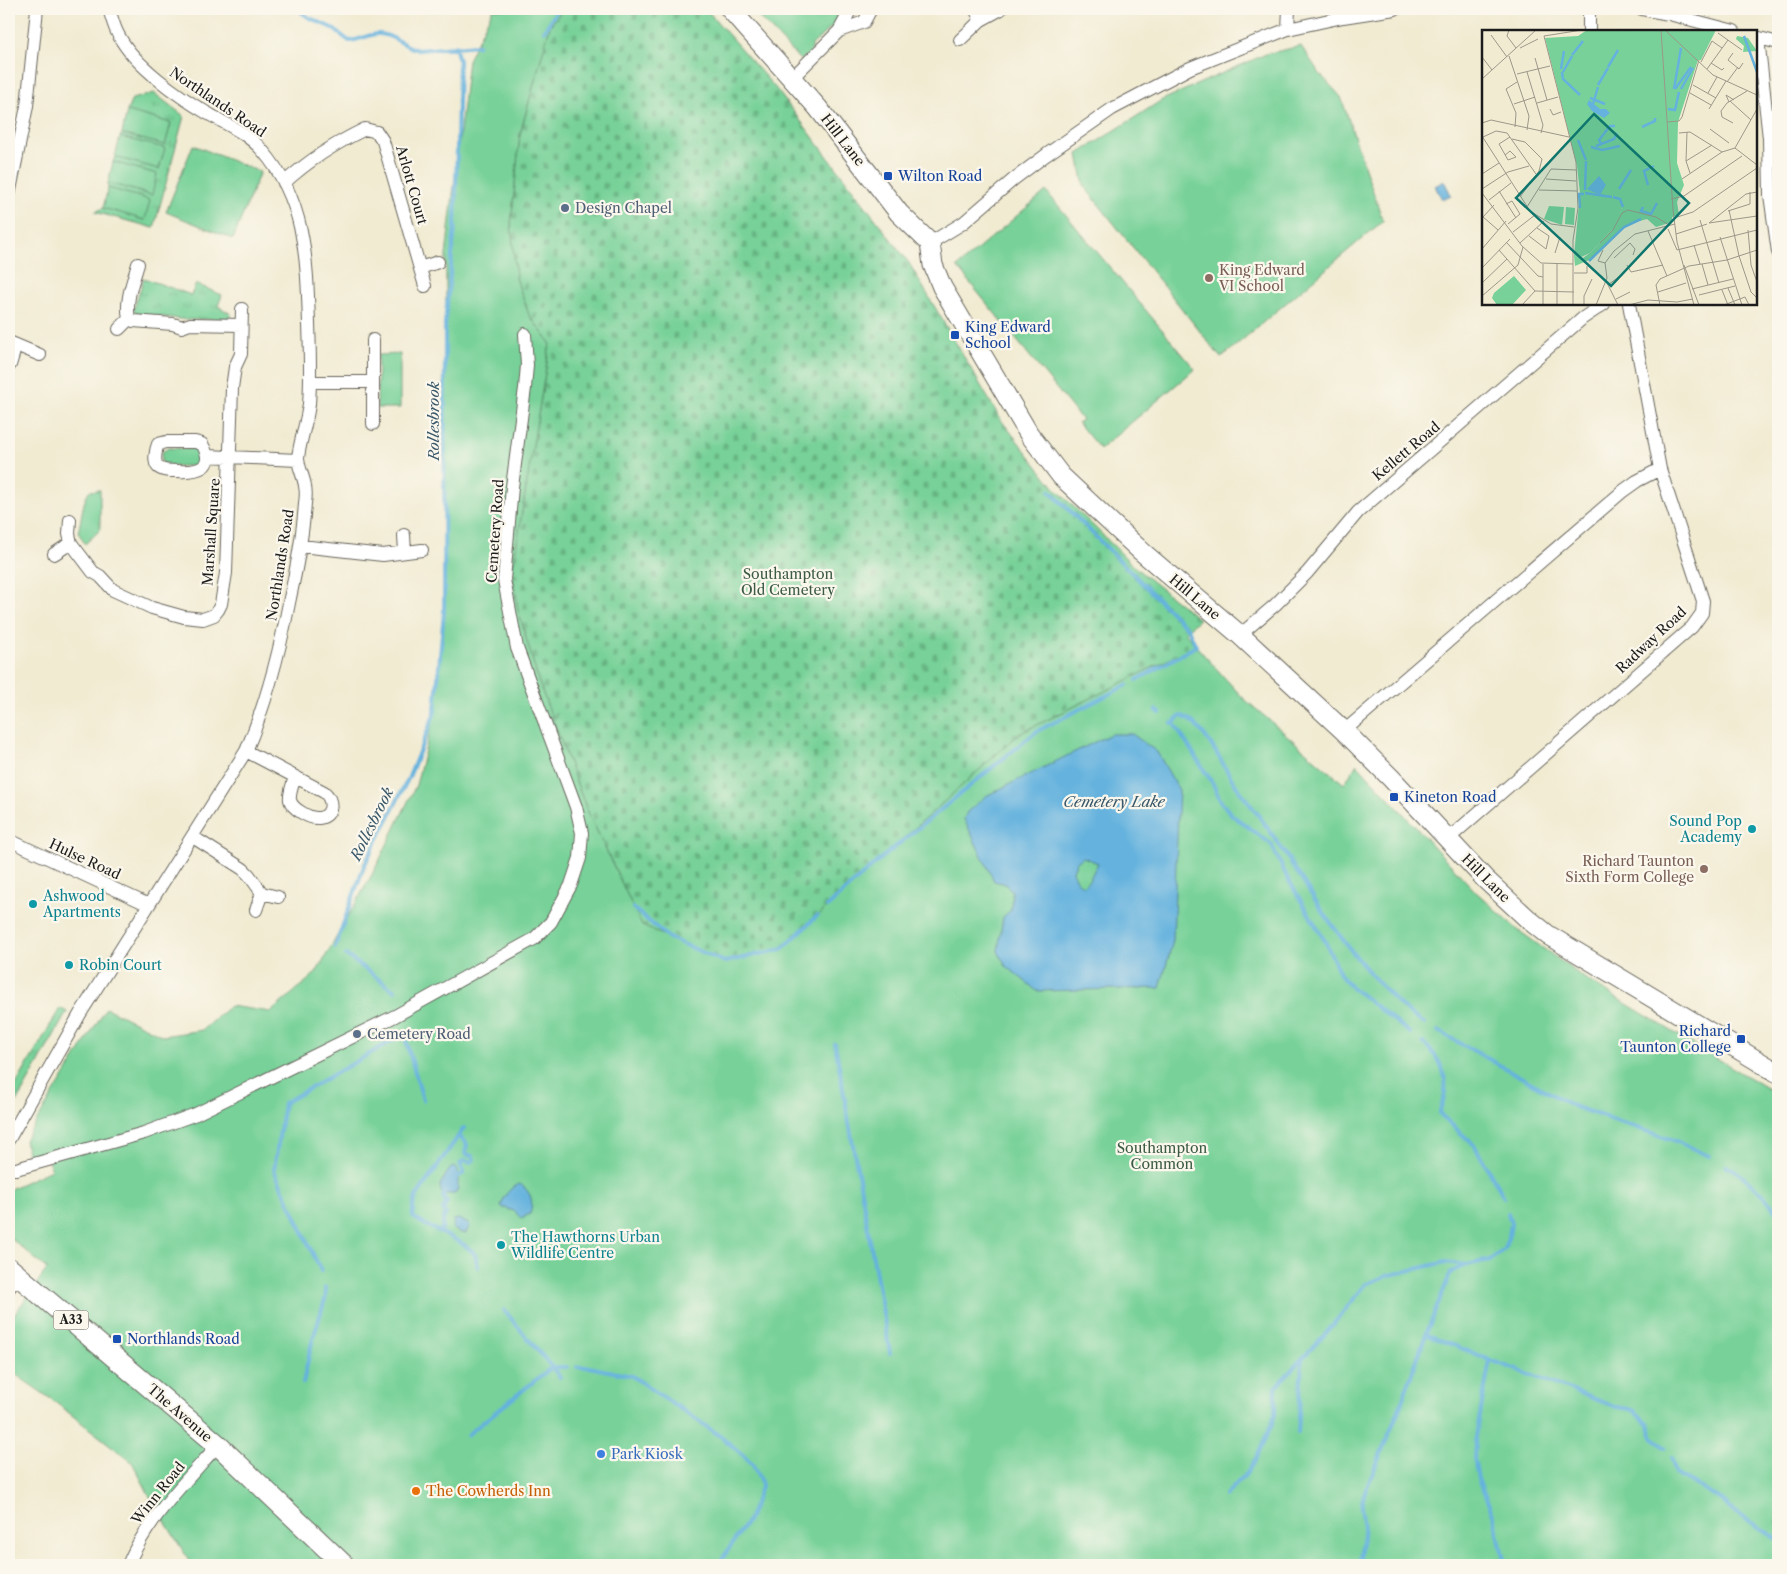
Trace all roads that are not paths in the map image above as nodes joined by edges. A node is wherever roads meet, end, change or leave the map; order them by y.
1 (37, 9) edge
2 (109, 9) edge
3 (730, 9) edge
4 (851, 9) edge
5 (872, 9) edge
6 (1001, 9) edge
7 (1289, 9) edge
8 (1395, 9) edge
9 (1589, 9) edge
10 (1642, 9) edge
11 (978, 14) edge
12 (1288, 29) junction
13 (1589, 30) edge
14 (1730, 30) edge
15 (840, 31) junction
16 (1757, 37) edge
17 (960, 40) dead end
18 (1778, 43) edge
19 (792, 78) junction
20 (284, 183) junction
21 (9, 195) edge
22 (930, 243) junction
23 (1778, 252) edge
24 (438, 262) dead end
25 (138, 264) dead end
26 (420, 268) junction
27 (425, 286) dead end
28 (1603, 305) edge
29 (1629, 305) edge
30 (242, 309) dead end
31 (129, 319) junction
32 (241, 325) junction
33 (119, 329) dead end
34 (525, 334) dead end
35 (373, 340) dead end
36 (13, 344) edge
37 (40, 355) dead end
38 (10, 365) edge
39 (310, 382) junction
40 (372, 382) junction
41 (373, 424) dead end
42 (207, 456) dead end
43 (231, 458) junction
44 (298, 460) junction
45 (1660, 469) junction
46 (70, 520) dead end
47 (404, 535) dead end
48 (71, 543) junction
49 (301, 546) junction
50 (422, 550) dead end
51 (405, 552) junction
52 (54, 554) dead end
53 (1240, 634) junction
54 (1344, 731) junction
55 (246, 751) junction
56 (295, 777) dead end
57 (193, 837) junction
58 (1448, 839) junction
59 (9, 840) edge
60 (262, 893) junction
61 (278, 897) dead end
62 (149, 905) junction
63 (256, 910) dead end
64 (1778, 1073) edge
65 (9, 1139) edge
66 (9, 1169) edge
67 (12, 1277) edge
68 (218, 1445) junction
69 (128, 1565) edge
70 (344, 1565) edge

1 - 21 street
2 - 20 street, Northlands Road
3 - 19 street, Hill Lane
4 - 15 street
5 - 15 street
6 - 11 street
7 - 12 street
8 - 12 street
9 - 13 street
10 - 14 street
11 - 17 street
12 - 22 street
15 - 19 street
16 - 18 street
16 - 23 street
19 - 22 street, Hill Lane
20 - 26 street, Arlott Court
20 - 39 street, Northlands Road
22 - 53 street, Hill Lane
24 - 26 street
25 - 31 street
26 - 27 street, Arlott Court
28 - 53 street, Kellett Road
29 - 45 street, Radway Road
30 - 32 street, Marshall Square
31 - 32 street
31 - 33 street
32 - 43 street, Marshall Square
34 - 66 street, Cemetery Road
35 - 40 street
36 - 37 street
36 - 38 street
39 - 40 street
39 - 44 street, Northlands Road
40 - 41 street
42 - 43 street
43 - 44 street
43 - 48 street, Marshall Square
44 - 49 street, Northlands Road
45 - 54 street
45 - 58 street, Radway Road
46 - 48 street
47 - 51 street
48 - 52 street
49 - 51 street
49 - 55 street, Northlands Road
50 - 51 street
53 - 54 street, Hill Lane
54 - 58 street, Hill Lane
55 - 56 street
55 - 57 street, Northlands Road
57 - 60 street
57 - 62 street, Northlands Road
58 - 64 street, Hill Lane
59 - 62 street, Hulse Road
60 - 61 street
60 - 63 street
62 - 65 street, Northlands Road
67 - 68 main road, The Avenue / A33
68 - 69 street, Winn Road
68 - 70 main road, The Avenue / A33

